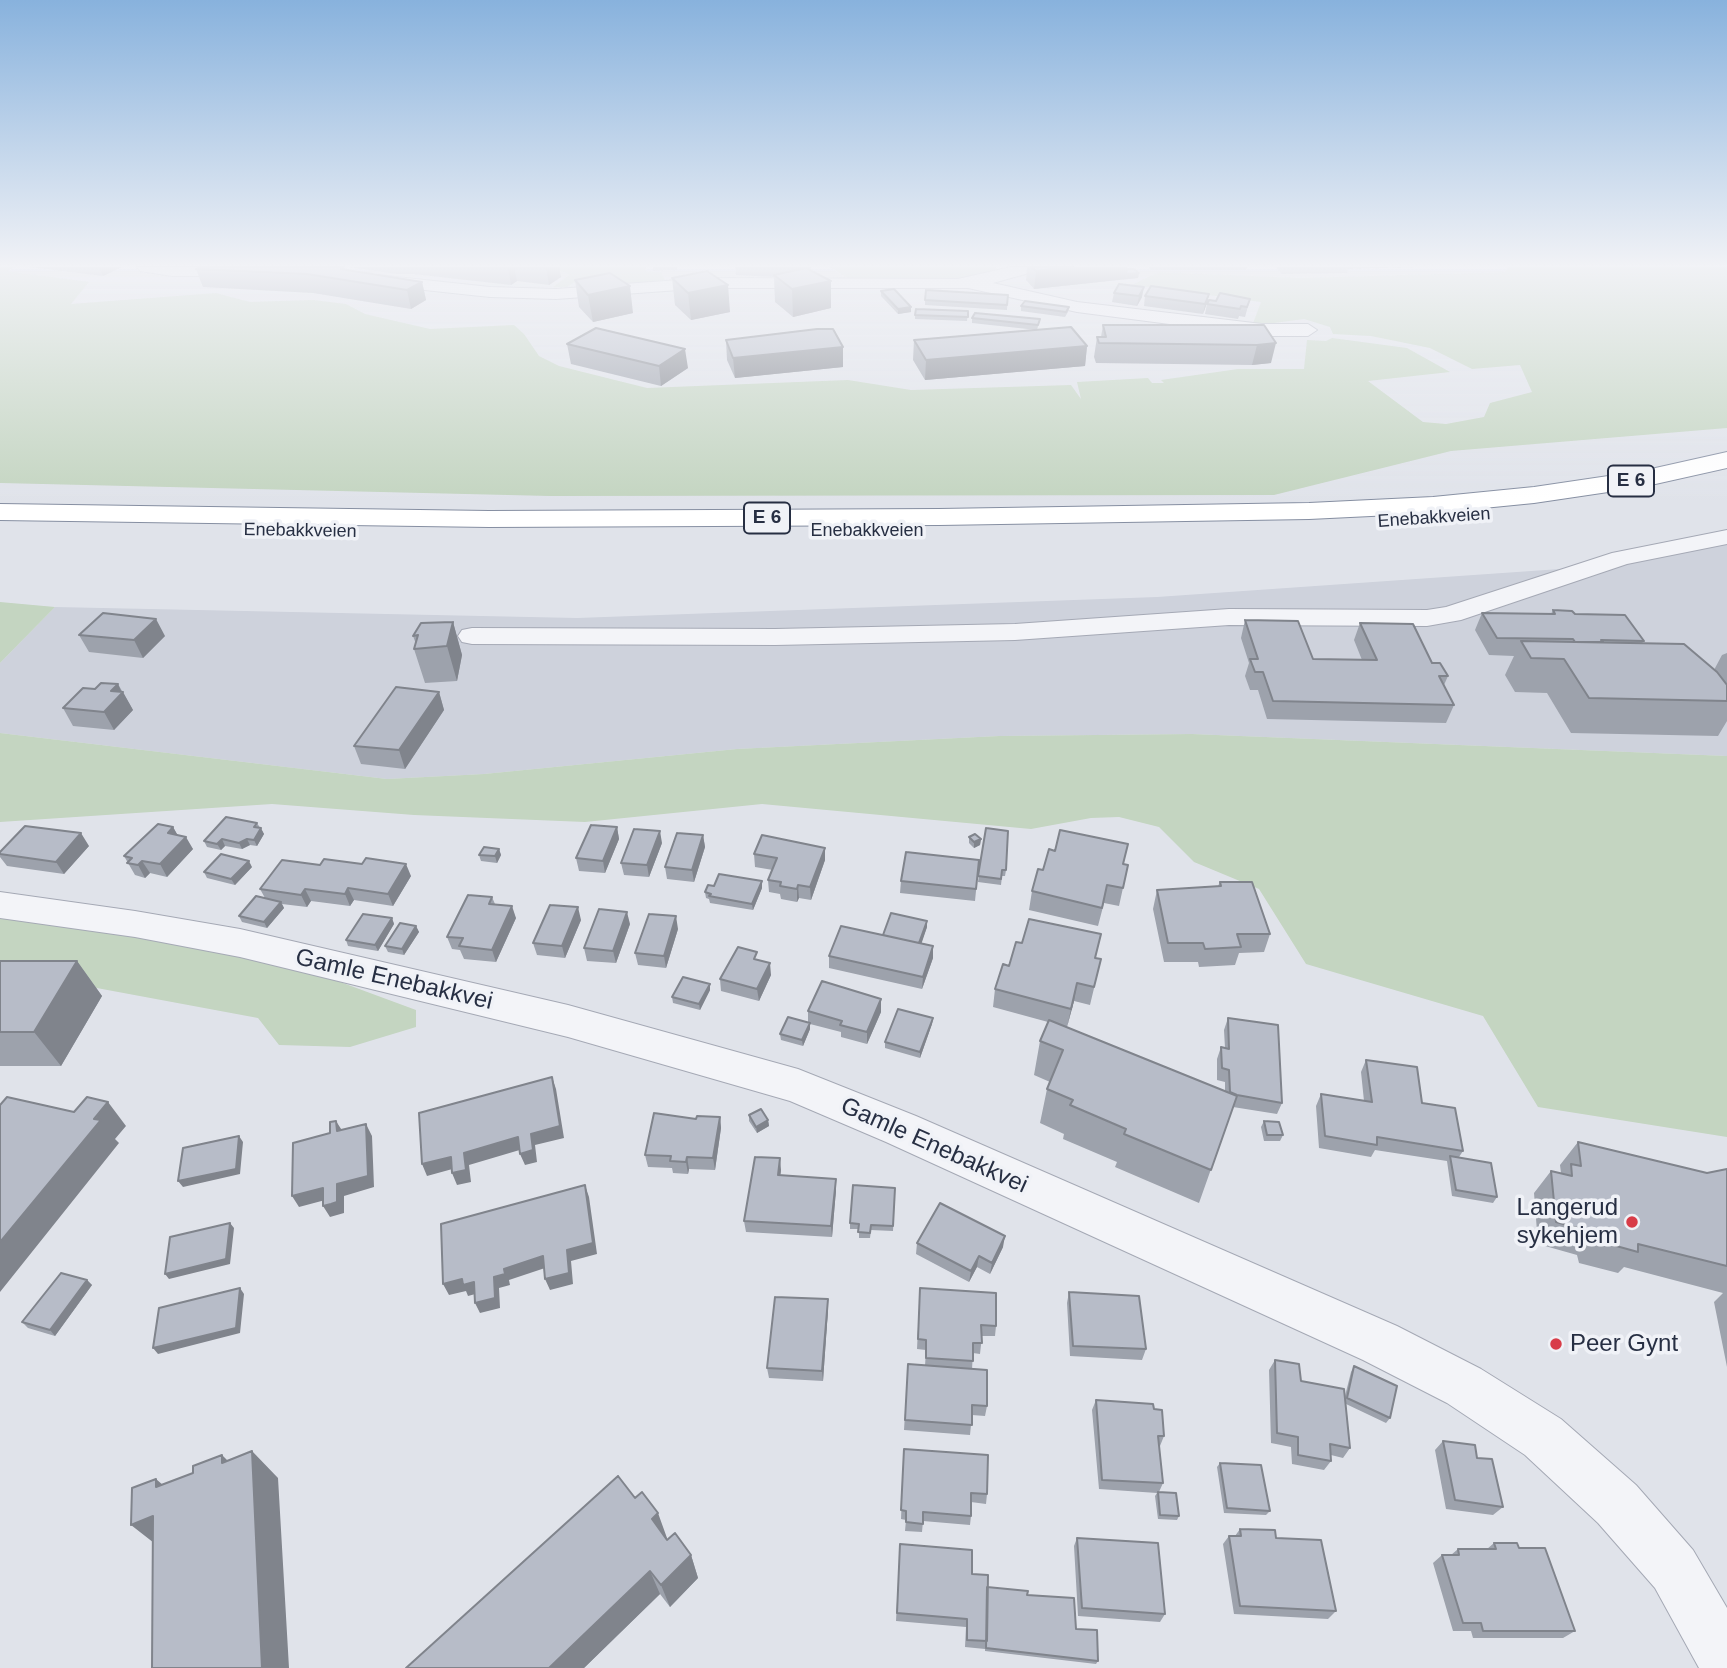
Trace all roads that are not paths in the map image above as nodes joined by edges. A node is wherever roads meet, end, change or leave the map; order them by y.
1 (1727, 460) edge
2 (1727, 477) edge
3 (0, 512) edge
4 (0, 526) edge
5 (1727, 537) edge
6 (472, 636) dead end
7 (0, 905) edge
8 (1727, 1662) edge

1 - 3 highway, Enebakkveien / E 6
2 - 4 highway, Enebakkveien / E 6
5 - 6 street
7 - 8 street, Gamle Enebakkvei

